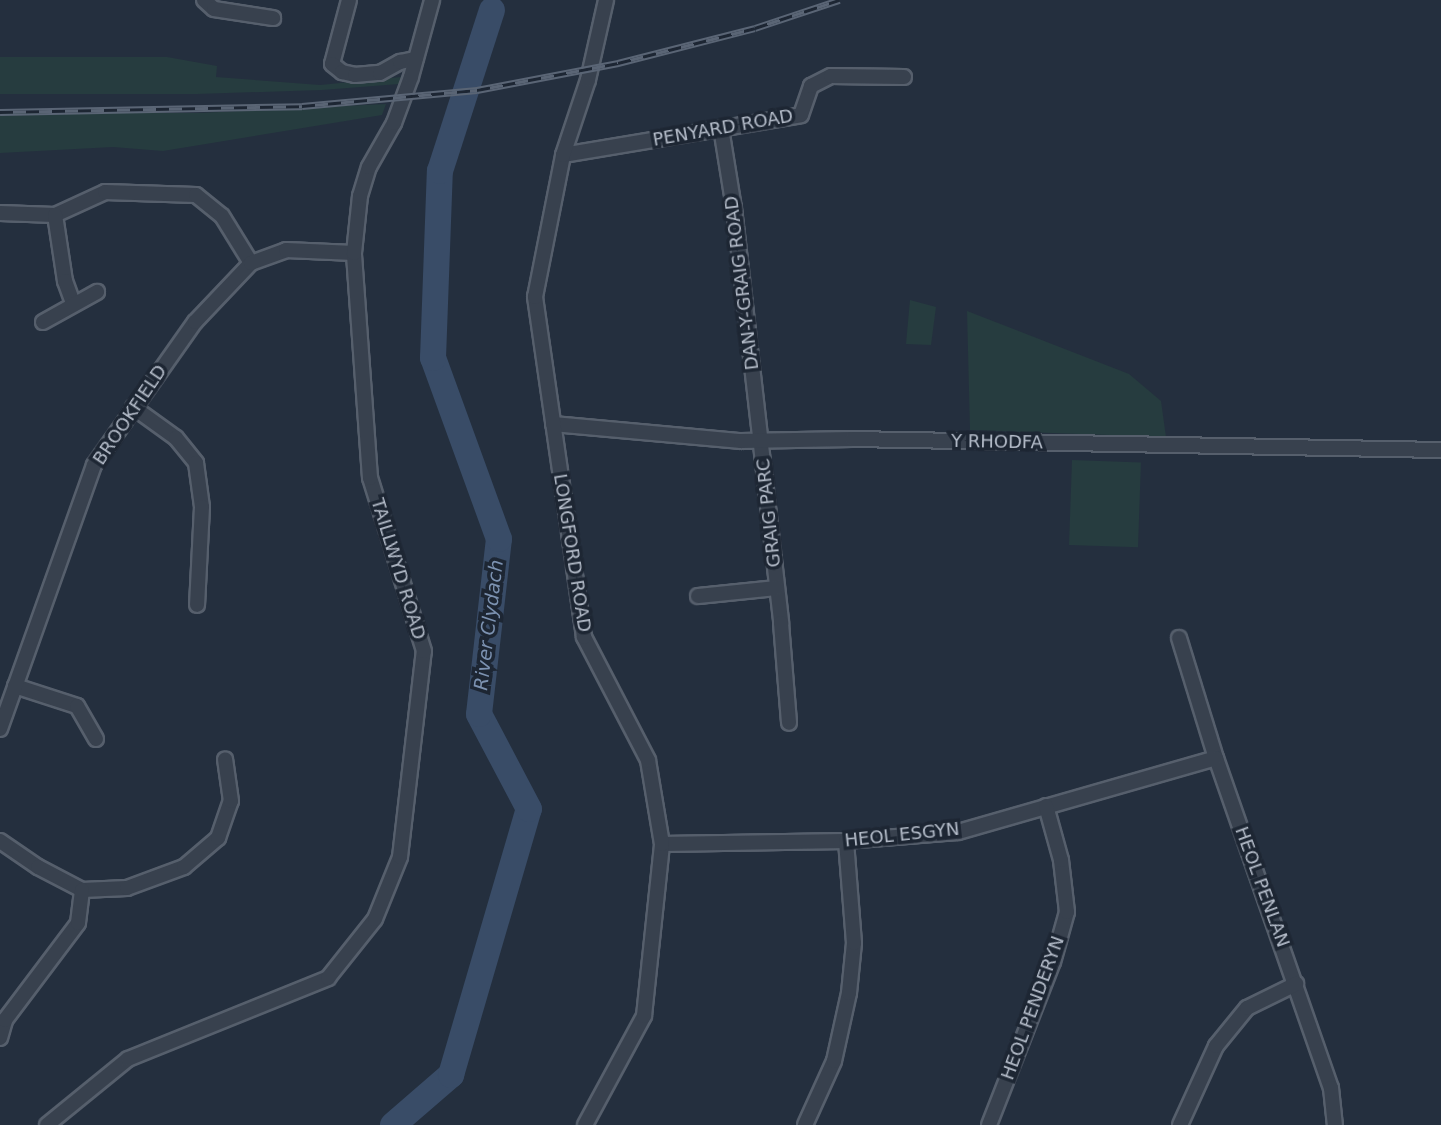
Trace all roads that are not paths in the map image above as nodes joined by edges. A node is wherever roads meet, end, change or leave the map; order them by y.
1 (204, 0) edge
2 (349, 0) edge
3 (432, 0) edge
4 (606, 0) edge
5 (273, 19) dead end
6 (416, 59) junction
7 (904, 77) dead end
8 (721, 128) junction
9 (563, 155) junction
10 (0, 213) edge
11 (55, 215) junction
12 (354, 253) junction
13 (251, 263) junction
14 (97, 292) dead end
15 (73, 303) junction
16 (43, 321) dead end
17 (133, 407) junction
18 (553, 424) junction
19 (761, 439) junction
20 (1441, 450) edge
21 (777, 588) junction
22 (698, 596) dead end
23 (197, 605) dead end
24 (1182, 644) dead end
25 (15, 686) junction
26 (789, 723) dead end
27 (0, 729) edge
28 (96, 739) dead end
29 (225, 758) dead end
30 (1216, 758) junction
31 (1046, 806) junction
32 (0, 841) edge
33 (846, 841) junction
34 (662, 844) junction
35 (82, 891) junction
36 (1296, 984) junction
37 (0, 1038) edge
38 (47, 1125) edge
39 (585, 1125) edge
40 (805, 1125) edge
41 (989, 1125) edge
42 (1180, 1125) edge
43 (1335, 1125) edge

1 - 5 street
2 - 6 street
3 - 6 street, TAILLWYD ROAD
4 - 9 street, LONGFORD ROAD
6 - 12 street, TAILLWYD ROAD
7 - 8 street, PENYARD ROAD
8 - 9 street, PENYARD ROAD
8 - 19 street, DAN-Y-GRAIG ROAD
9 - 18 street, LONGFORD ROAD
10 - 11 street
11 - 13 street
11 - 15 street
12 - 13 street, BROOKFIELD
12 - 38 street, TAILLWYD ROAD
13 - 17 street, BROOKFIELD
14 - 15 street
15 - 16 street
17 - 23 street
17 - 25 street, BROOKFIELD
18 - 19 street, Y RHODFA
18 - 34 street, LONGFORD ROAD
19 - 20 street, Y RHODFA
19 - 21 street, GRAIG PARC
21 - 22 street, GRAIG PARC
21 - 26 street, GRAIG PARC
24 - 30 street, HEOL PENLAN
25 - 27 street, BROOKFIELD
25 - 28 street
29 - 35 street
30 - 31 street, HEOL ESGYN
30 - 36 street, HEOL PENLAN
31 - 33 street, HEOL ESGYN
31 - 41 street, HEOL PENDERYN
32 - 35 street
33 - 34 street, HEOL ESGYN
33 - 40 street
34 - 39 street, LONGFORD ROAD
35 - 37 street
36 - 42 street
36 - 43 street, HEOL PENLAN

